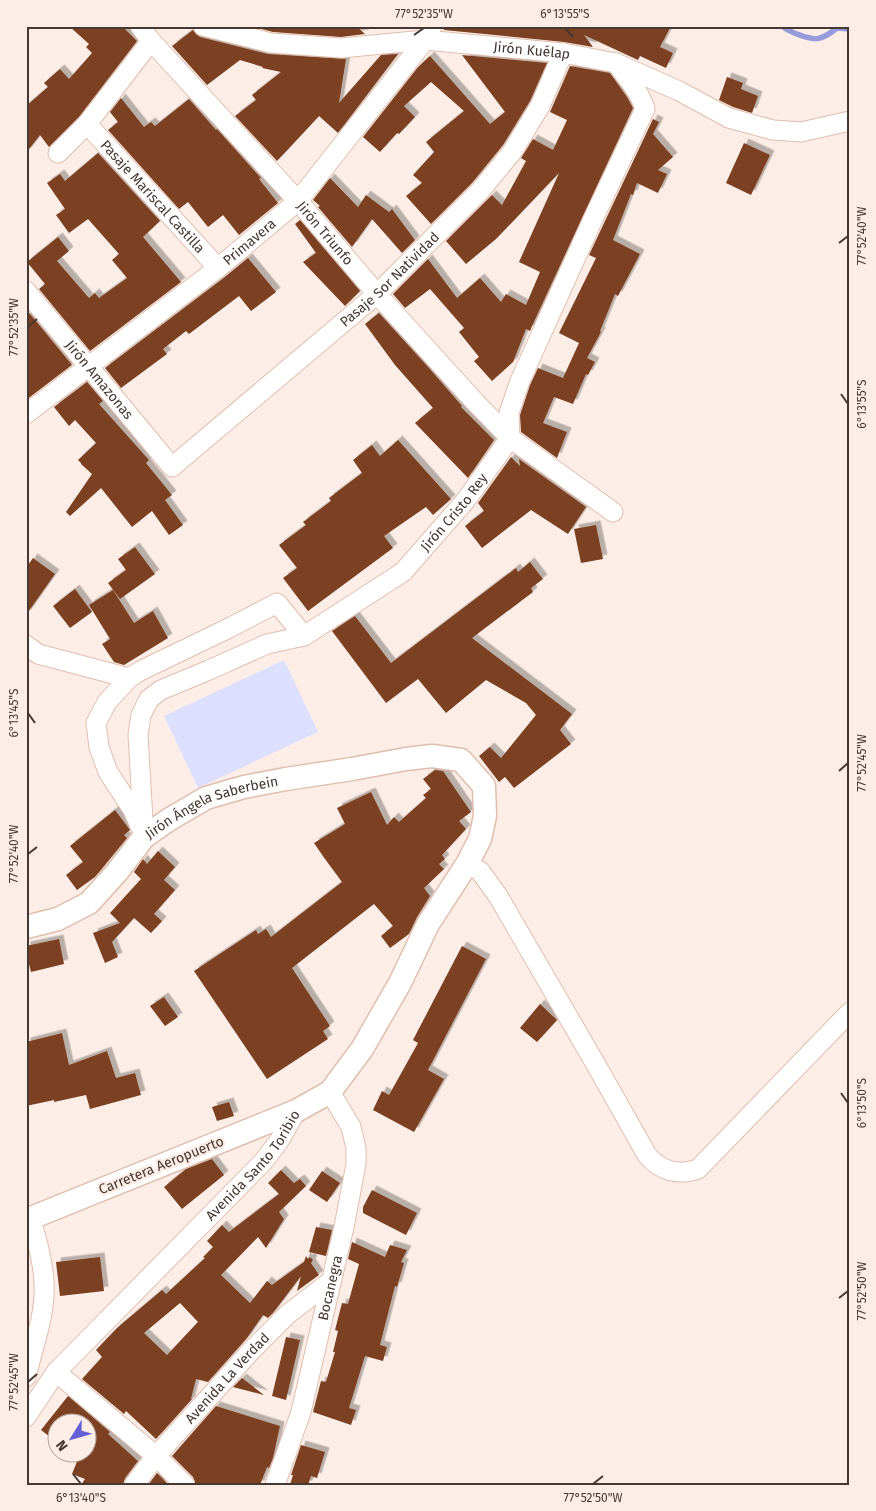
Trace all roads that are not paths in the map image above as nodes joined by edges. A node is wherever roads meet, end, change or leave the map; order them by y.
1 (202, 26) edge
2 (428, 33) edge
3 (146, 34) edge
4 (563, 53) junction
5 (616, 63) junction
6 (850, 121) edge
7 (87, 124) junction
8 (58, 153) dead end
9 (298, 201) junction
10 (218, 268) junction
11 (26, 291) edge
12 (377, 294) junction
13 (89, 366) junction
14 (26, 414) edge
15 (510, 438) junction
16 (172, 467) joint
17 (613, 512) dead end
18 (304, 636) junction
19 (26, 644) edge
20 (129, 678) junction
21 (432, 756) joint
22 (144, 837) junction
23 (467, 864) junction
24 (26, 927) edge
25 (850, 1012) edge
26 (330, 1092) junction
27 (296, 1111) junction
28 (28, 1219) edge
29 (331, 1281) junction
30 (56, 1372) junction
31 (27, 1373) edge
32 (26, 1417) edge
33 (156, 1456) junction
34 (134, 1485) edge
35 (185, 1485) edge
36 (275, 1485) edge

1 - 2 street, Jirón Kuélap
2 - 4 street, Jirón Kuélap
2 - 9 street, Primavera
3 - 7 street
3 - 9 street, Jirón Triunfo
4 - 5 street, Jirón Kuélap
4 - 12 street, Pasaje Sor Natividad
5 - 6 street, Jirón Kuélap
5 - 15 street
7 - 8 street
7 - 10 street, Pasaje Mariscal Castilla
9 - 10 street, Primavera
9 - 12 street, Jirón Triunfo
10 - 13 street, Primavera
11 - 13 street, Jirón Amazonas
12 - 15 street, Jirón Triunfo
12 - 16 street, Pasaje Sor Natividad
13 - 14 street, Primavera
13 - 16 street, Jirón Amazonas
15 - 17 street, Jirón Triunfo
15 - 18 street, Jirón Cristo Rey
18 - 20 street
18 - 22 street, Jirón Cristo Rey
19 - 20 street
20 - 22 street
21 - 22 main road, Jirón Ángela Saberbein
21 - 23 main road, Avenida Santo Toribio
22 - 24 main road, Jirón Ángela Saberbein
23 - 25 street
23 - 26 main road, Avenida Santo Toribio
26 - 27 main road, Avenida Santo Toribio
26 - 29 street, Bocanegra
27 - 28 main road, Carretera Aeropuerto
27 - 30 street, Avenida Santo Toribio
28 - 31 street
29 - 33 street, Avenida La Verdad
29 - 36 street, Bocanegra
30 - 32 street, Avenida Santo Toribio
30 - 33 street
33 - 34 street, Avenida La Verdad
33 - 35 street

